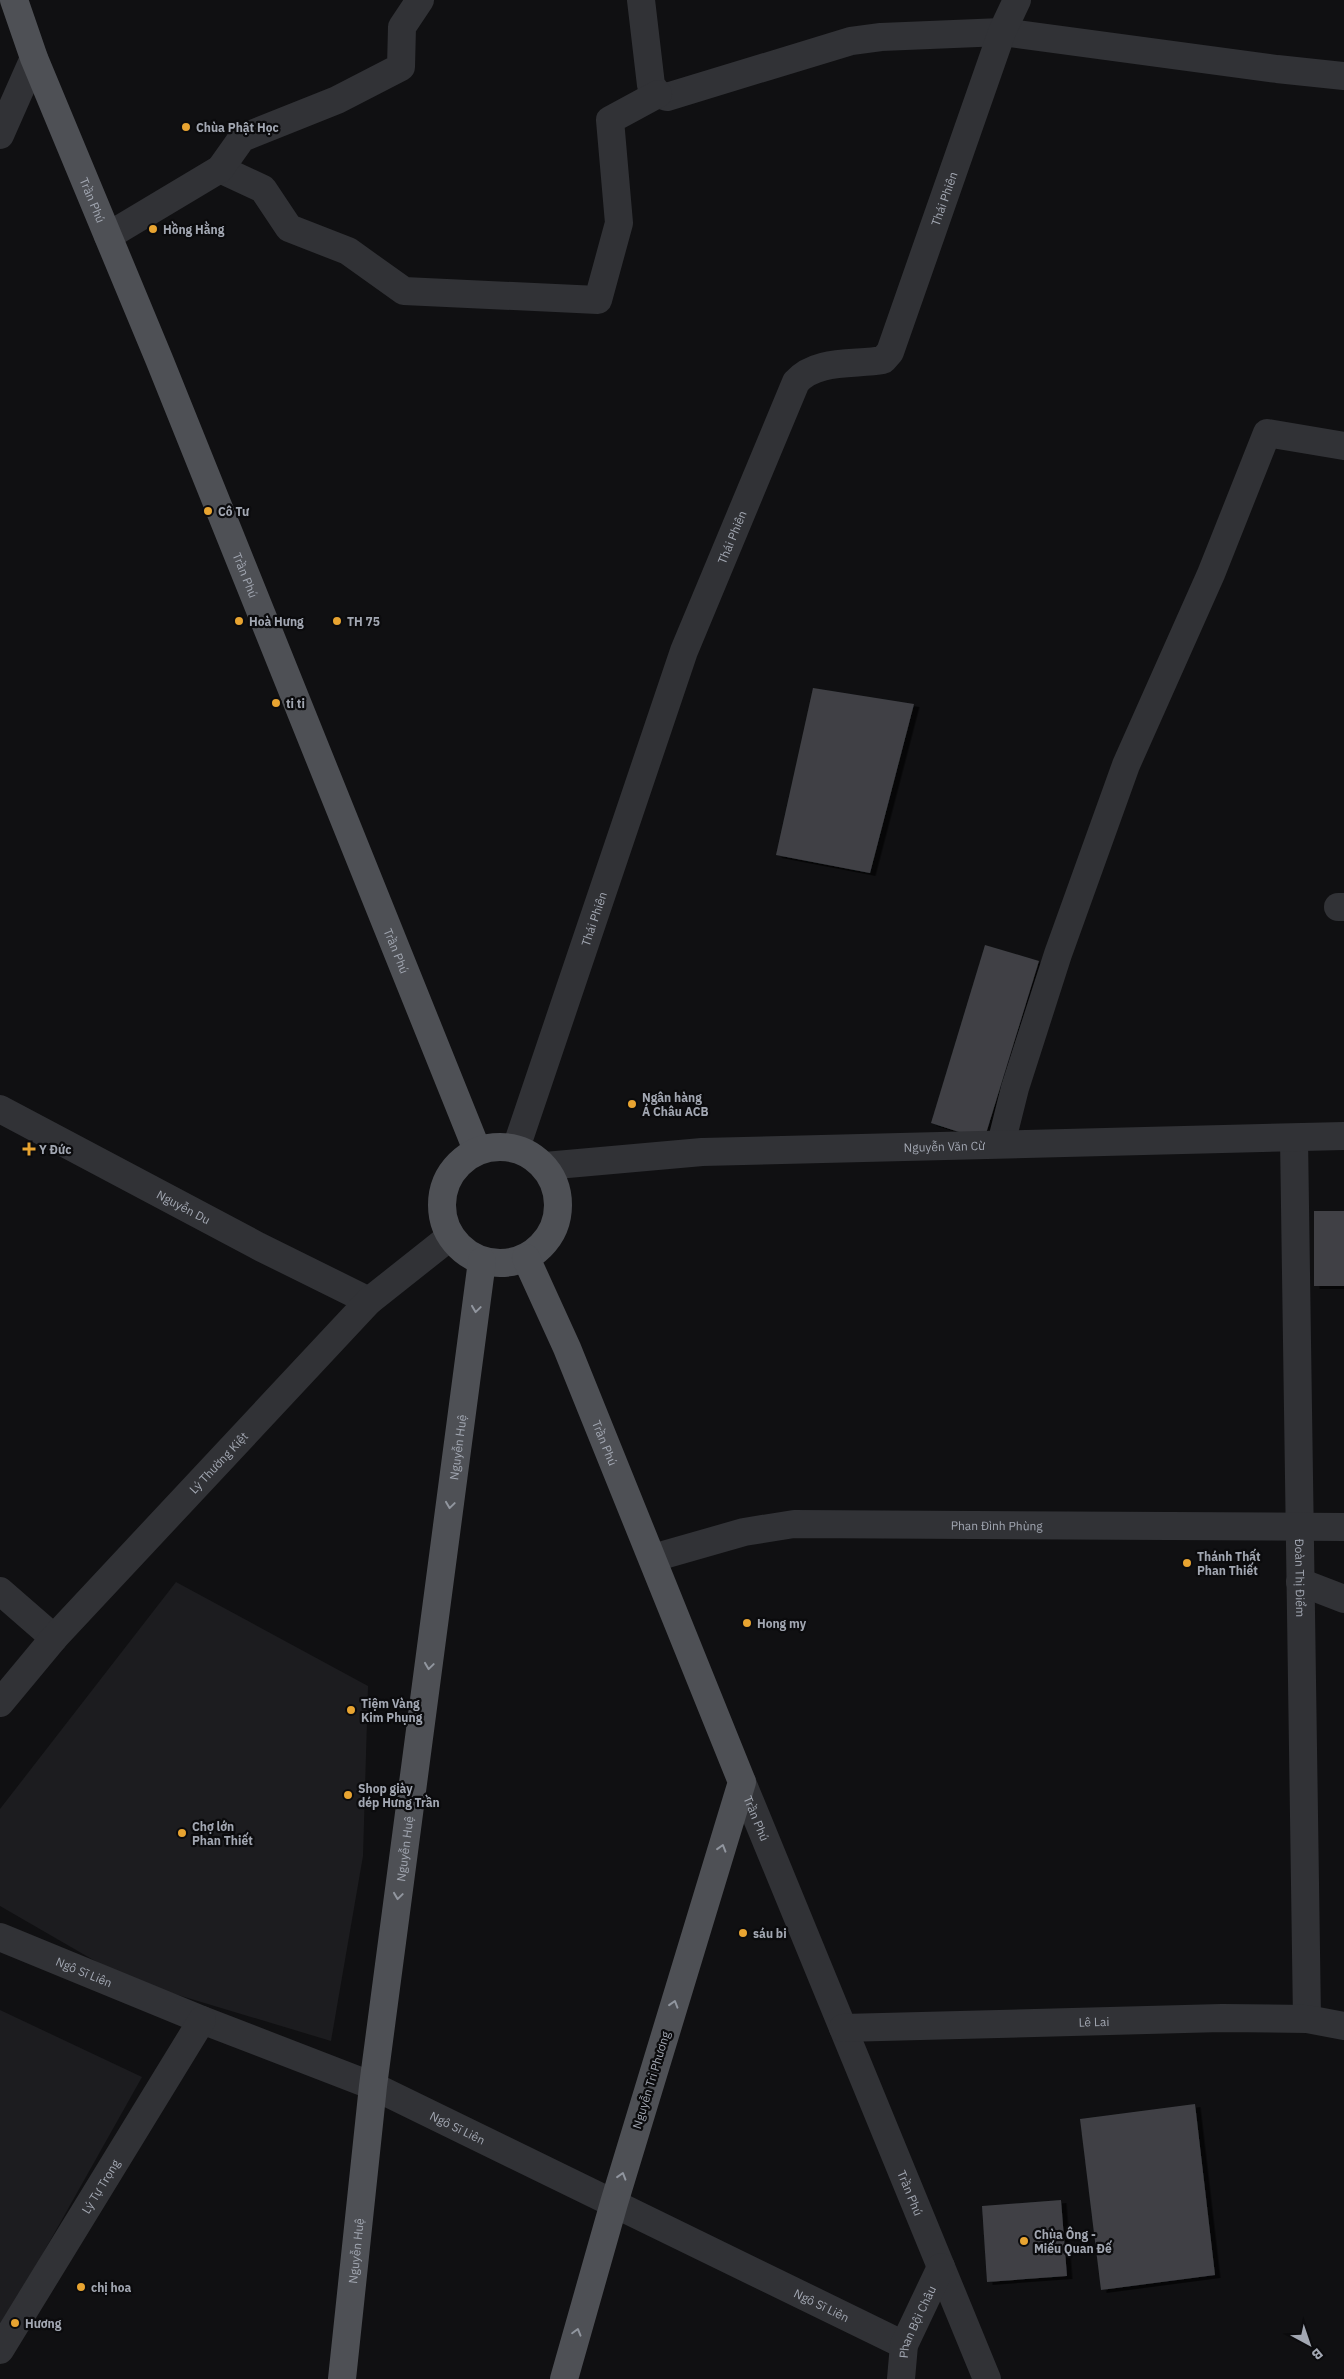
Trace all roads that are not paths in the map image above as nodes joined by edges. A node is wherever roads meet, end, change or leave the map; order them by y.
1 (14, 0) edge
2 (420, 0) edge
3 (641, 0) edge
4 (1017, 0) edge
5 (1002, 32) junction
6 (34, 58) junction
7 (1344, 76) edge
8 (658, 94) junction
9 (0, 135) edge
10 (220, 169) junction
11 (108, 236) junction
12 (1344, 446) edge
13 (0, 1110) edge
14 (1344, 1136) edge
15 (1294, 1138) junction
16 (1001, 1144) junction
17 (516, 1148) junction
18 (478, 1150) junction
19 (545, 1166) junction
20 (451, 1236) junction
21 (526, 1258) junction
22 (482, 1261) junction
23 (368, 1301) junction
24 (1299, 1527) junction
25 (1344, 1527) edge
26 (653, 1558) junction
27 (1300, 1582) junction
28 (0, 1591) edge
29 (1344, 1599) edge
30 (54, 1638) junction
31 (0, 1703) edge
32 (742, 1782) junction
33 (0, 1937) edge
34 (1307, 2019) junction
35 (202, 2020) junction
36 (1344, 2026) edge
37 (843, 2028) junction
38 (373, 2086) junction
39 (614, 2203) junction
40 (941, 2267) junction
41 (904, 2345) junction
42 (0, 2350) edge
43 (342, 2379) edge
44 (564, 2379) edge
45 (901, 2379) edge
46 (987, 2379) edge

1 - 6 main road, Trần Phú
2 - 10 street
3 - 8 street
4 - 5 street, Thái Phiên
5 - 7 street
5 - 8 street
5 - 17 street, Thái Phiên
6 - 9 street
6 - 11 main road, Trần Phú
8 - 10 street
10 - 11 street
11 - 18 main road, Trần Phú
12 - 16 street
13 - 23 street, Nguyễn Du
14 - 15 street, Nguyễn Văn Cừ
15 - 16 street, Nguyễn Văn Cừ
15 - 24 street, Đoàn Thị Điểm
16 - 19 street, Nguyễn Văn Cừ
17 - 18 main road
17 - 19 main road
18 - 20 main road
19 - 21 main road
20 - 22 main road
20 - 23 street, Lý Thường Kiệt
21 - 22 main road
21 - 26 main road, Trần Phú
22 -> 38 main road, Nguyễn Huệ
23 - 30 street, Lý Thường Kiệt
24 - 25 street, Phan Đình Phùng
24 - 26 street, Phan Đình Phùng
24 - 27 street, Đoàn Thị Điểm
26 - 32 main road, Trần Phú
27 - 29 street
27 - 34 street, Đoàn Thị Điểm
28 - 30 street
30 - 31 street, Lý Thường Kiệt
32 - 37 street, Trần Phú
39 -> 32 main road, Nguyễn Tri Phương
33 - 35 street, Ngô Sĩ Liên
34 - 36 street, Lê Lai
34 - 37 street, Lê Lai
35 - 38 street, Ngô Sĩ Liên
35 - 42 street, Lý Tự Trọng
37 - 40 street, Trần Phú
38 - 39 street, Ngô Sĩ Liên
38 - 43 main road, Nguyễn Huệ
39 - 41 street, Ngô Sĩ Liên
44 -> 39 main road, Nguyễn Tri Phương
40 - 41 street, Phan Bội Châu
40 - 46 street, Trần Phú
41 - 45 street, Phan Bội Châu

